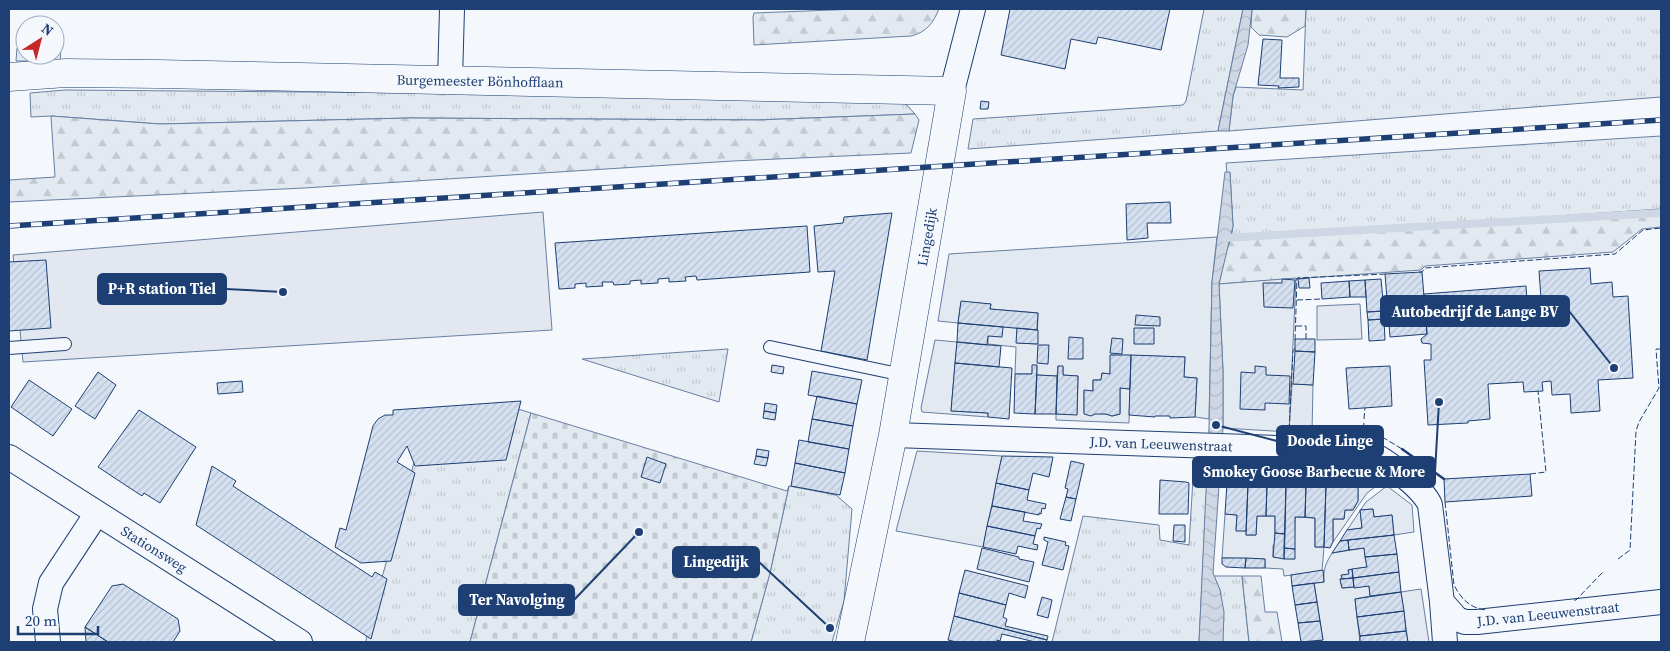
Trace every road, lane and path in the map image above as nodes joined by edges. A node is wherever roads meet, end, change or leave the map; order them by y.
1 (452, 9) edge
2 (973, 9) edge
3 (9, 77) edge
4 (450, 80) junction
5 (952, 90) junction
6 (65, 344) dead end
7 (9, 348) edge
8 (770, 348) dead end
9 (903, 375) junction
10 (893, 435) junction
11 (9, 456) edge
12 (98, 513) junction
13 (1442, 602) junction
14 (1661, 602) edge
15 (48, 642) edge
16 (300, 642) edge
17 (850, 642) edge
18 (1445, 642) edge

1 - 4 street
2 - 5 street, Lingedijk
3 - 4 street, Burgemeester Bönhofflaan
4 - 5 street, Burgemeester Bönhofflaan
5 - 9 street, Lingedijk
6 - 7 lane
8 - 9 lane
9 - 10 street, Lingedijk
10 - 13 street, J.D. van Leeuwenstraat
10 - 17 street, Lingedijk
11 - 12 street, Stationsweg
12 - 15 street
12 - 16 street, Stationsweg
13 - 14 street, J.D. van Leeuwenstraat
13 - 18 street, J.D. van Leeuwenstraat

